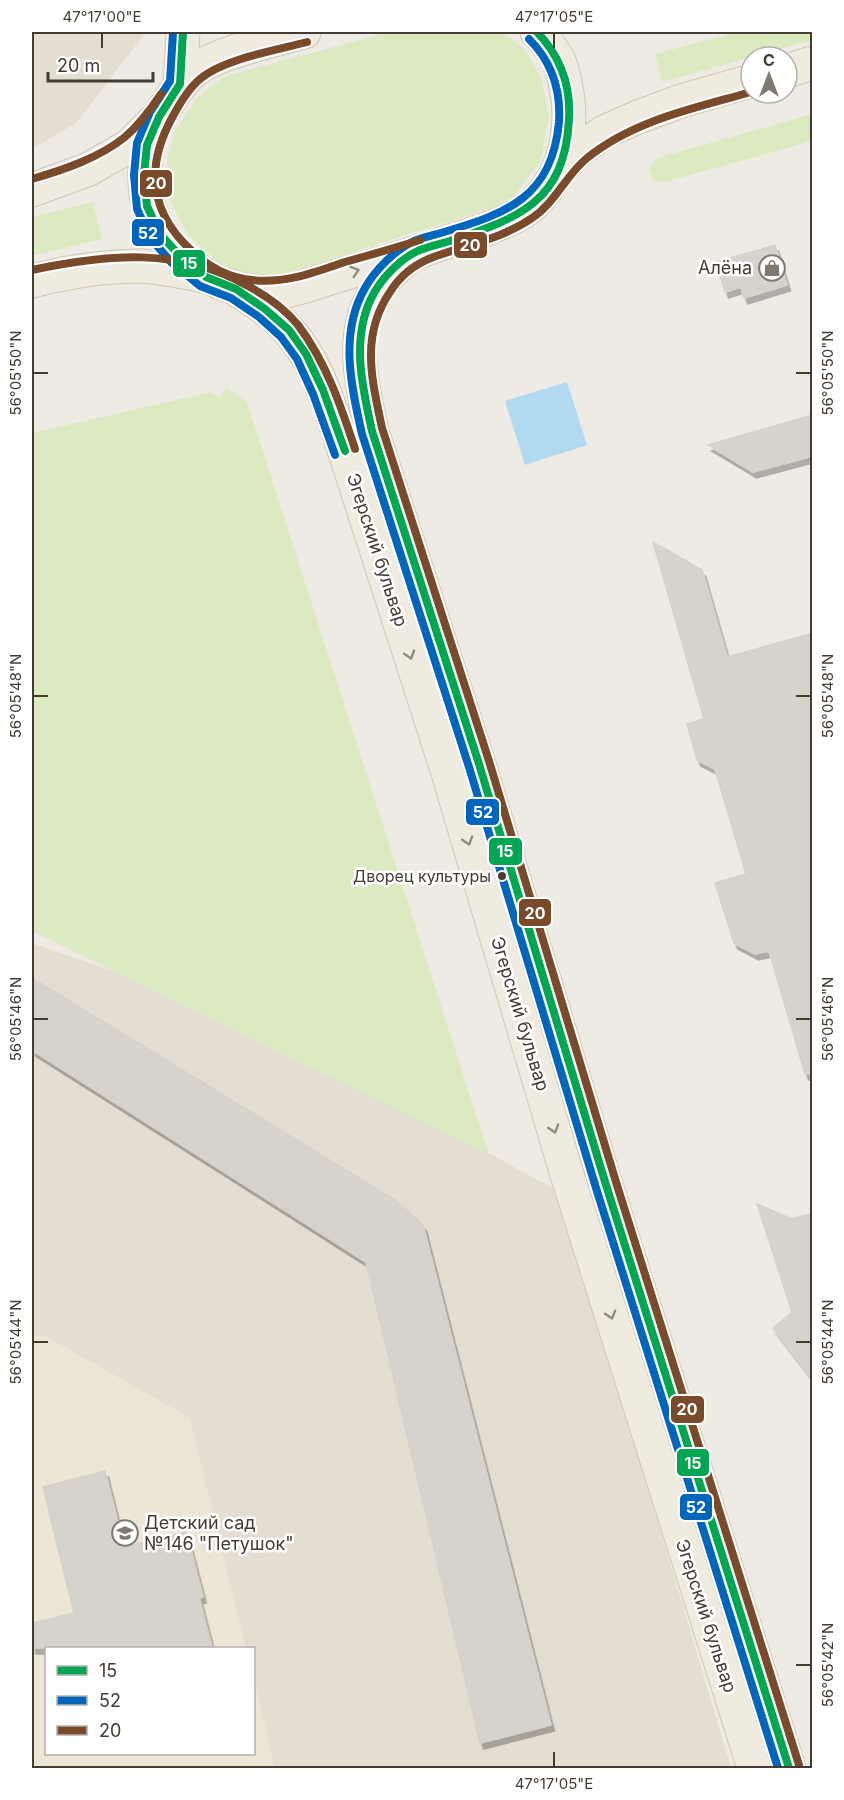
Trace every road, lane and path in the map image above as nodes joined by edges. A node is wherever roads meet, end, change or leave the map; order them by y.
1 (183, 32) edge
2 (304, 32) edge
3 (537, 32) edge
4 (180, 84) junction
5 (739, 84) edge
6 (159, 117) junction
7 (557, 174) junction
8 (32, 190) edge
9 (413, 254) junction
10 (206, 277) junction
11 (32, 281) edge
12 (237, 290) junction
13 (602, 1172) junction
14 (569, 1181) junction
15 (702, 1495) junction
16 (670, 1505) junction
17 (729, 1578) junction
18 (697, 1588) junction
19 (754, 1768) edge
20 (789, 1768) edge

1 - 4 main road
2 - 4 main road
3 - 7 main road
4 - 6 main road
5 - 7 main road
6 - 8 main road
6 - 10 main road
7 - 9 main road
12 -> 9 main road
9 - 13 main road, Эгерский бульвар
10 - 11 main road
10 - 12 main road
12 -> 14 main road, Эгерский бульвар
13 - 14 main road
13 - 15 main road, Эгерский бульвар
14 -> 16 main road, Эгерский бульвар
15 - 16 main road
15 - 17 main road, Эгерский бульвар
16 - 18 main road, Эгерский бульвар
17 - 18 main road
17 - 20 main road, Эгерский бульвар
18 - 19 main road, Эгерский бульвар

